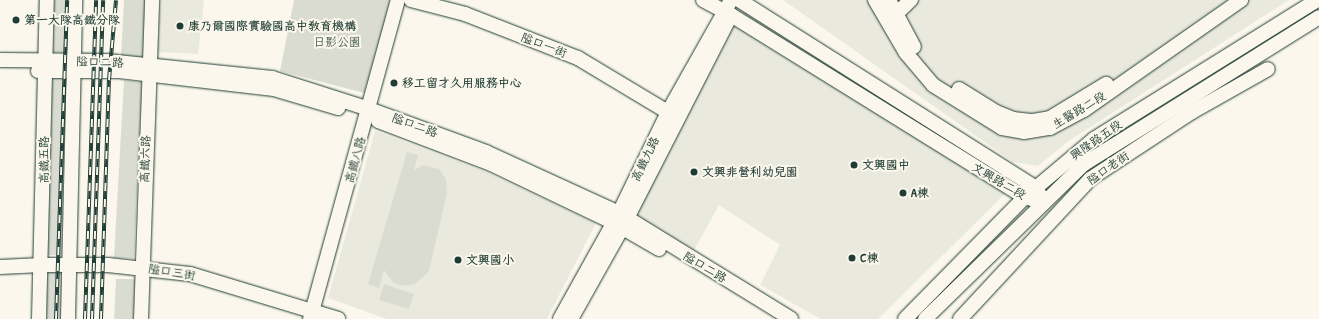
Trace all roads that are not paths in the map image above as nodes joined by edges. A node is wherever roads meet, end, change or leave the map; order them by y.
1 (47, 0) edge
2 (75, 0) edge
3 (152, 0) edge
4 (398, 0) edge
5 (411, 0) edge
6 (703, 0) edge
7 (876, 0) edge
8 (889, 0) edge
9 (911, 0) edge
10 (1229, 0) edge
11 (1240, 0) edge
12 (1317, 0) edge
13 (734, 5) edge
14 (893, 17) junction
15 (1319, 17) edge
16 (0, 60) edge
17 (74, 66) junction
18 (45, 67) junction
19 (0, 69) edge
20 (148, 69) junction
21 (1268, 69) dead end
22 (668, 112) junction
23 (368, 113) junction
24 (1036, 188) junction
25 (1025, 197) junction
26 (1044, 203) junction
27 (620, 221) junction
28 (42, 265) junction
29 (69, 266) junction
30 (0, 268) edge
31 (142, 268) junction
32 (311, 314) edge
33 (39, 319) edge
34 (68, 319) edge
35 (141, 319) edge
36 (338, 319) edge
37 (560, 319) edge
38 (572, 319) edge
39 (775, 319) edge
40 (791, 319) edge
41 (905, 319) edge
42 (925, 319) edge
43 (960, 319) edge

1 - 18 street, 高鐵五路
2 - 17 street
3 - 20 street, 高鐵六路
4 - 23 street, 高鐵八路
5 - 22 street, 隘口一街
6 - 13 street, 文興路二段
7 - 14 street, 生醫路二段
8 - 14 street, 生醫路二段
9 - 14 street
10 - 14 street, 生醫路二段
11 - 14 street, 生醫路二段
12 - 24 street, 興隆路五段
13 - 22 street, 高鐵九路
13 - 24 street, 文興路二段
13 - 25 street, 文興路二段
13 - 27 street, 高鐵九路
15 - 26 street, 興隆路五段
16 - 18 street, 隘口二路
17 - 18 street, 隘口二路
17 - 20 street, 隘口二路
17 - 29 street
18 - 19 street, 隘口二路
18 - 28 street, 高鐵五路
20 - 23 street, 隘口二路
20 - 31 street, 高鐵六路
21 - 43 street, 隘口老街
22 - 27 street, 高鐵九路
23 - 27 street, 隘口二路
23 - 32 street, 高鐵八路
24 - 25 street, 興隆路五段
24 - 26 street, 文興路二段
25 - 26 street, 文興路二段
25 - 41 street, 興隆路五段
26 - 42 street, 興隆路五段
27 - 37 street, 高鐵九路
27 - 38 street, 高鐵九路
27 - 39 street, 隘口二路
27 - 40 street, 隘口二路
28 - 29 street, 隘口三街
28 - 30 street, 隘口三街
28 - 33 street, 高鐵五路
29 - 31 street, 隘口三街
29 - 34 street
31 - 32 street, 隘口三街
31 - 35 street, 高鐵六路
32 - 36 street, 隘口三街

